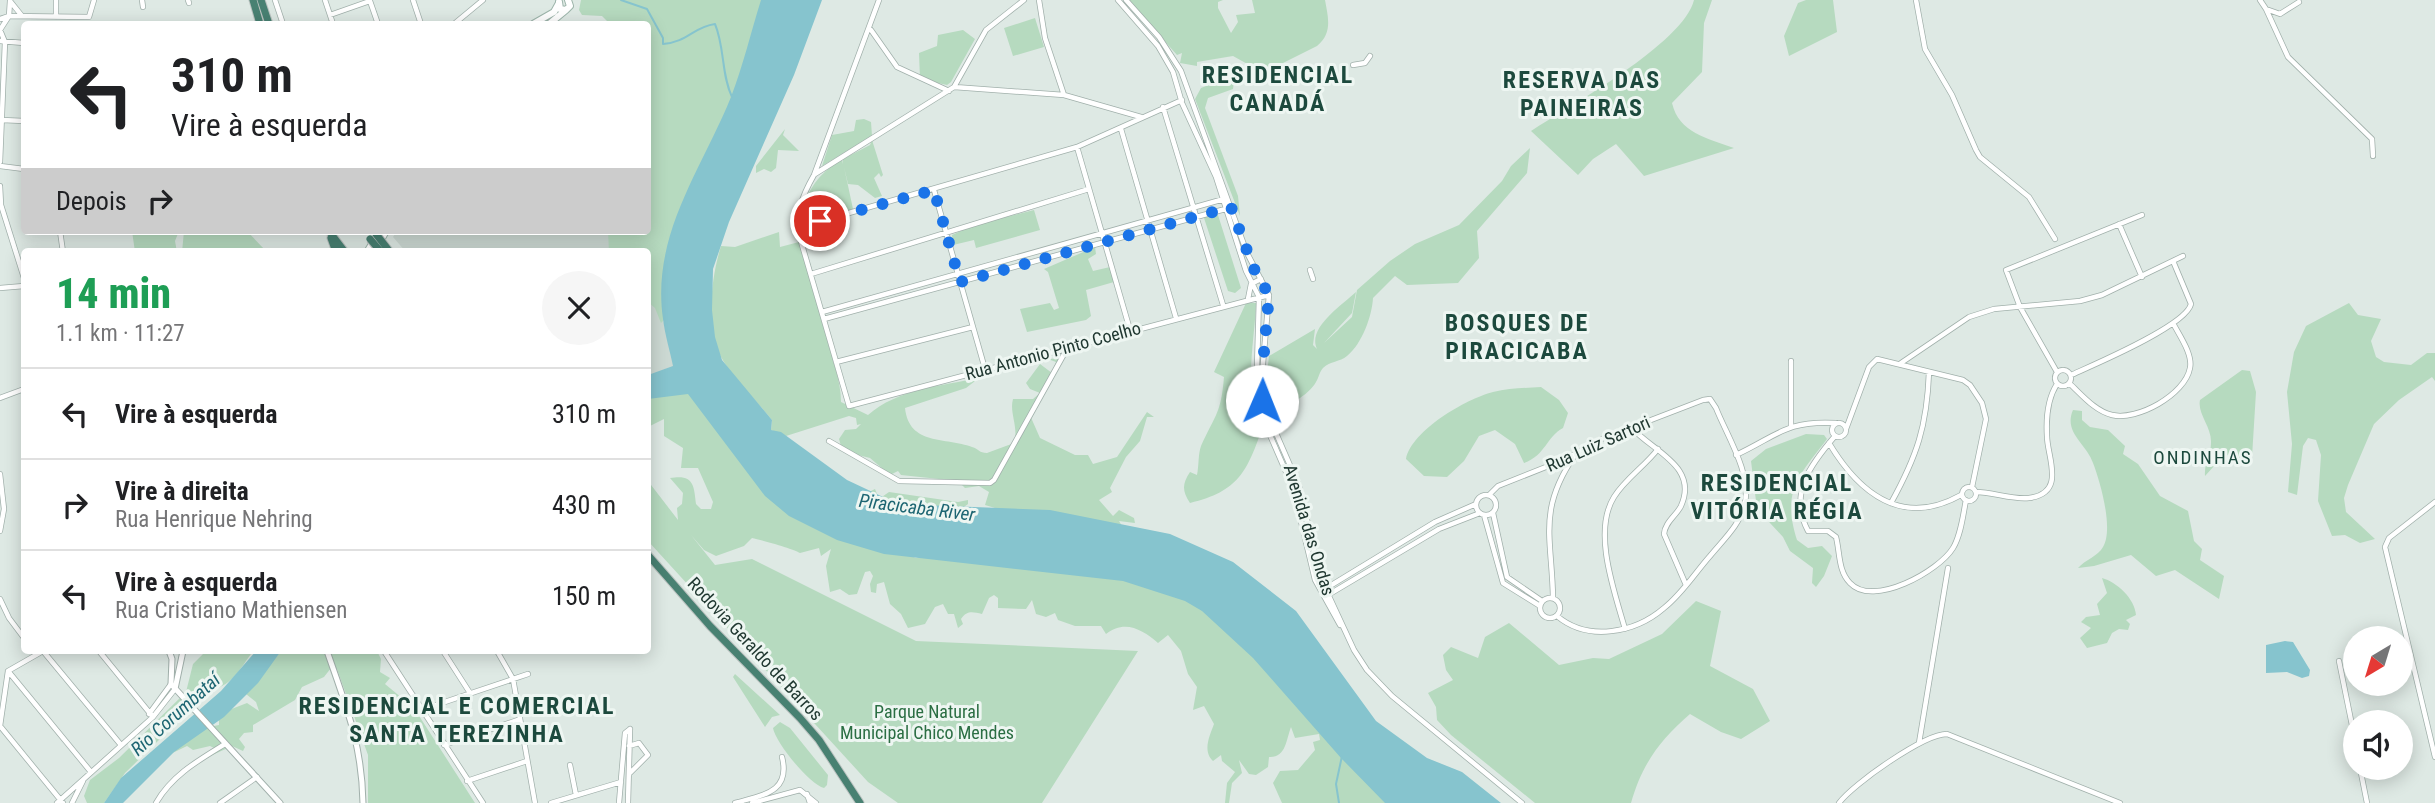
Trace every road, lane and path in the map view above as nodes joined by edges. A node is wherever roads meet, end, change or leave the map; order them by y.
1 (10, 0) edge
2 (56, 0) edge
3 (93, 0) edge
4 (142, 0) edge
5 (253, 0) edge
6 (261, 0) edge
7 (275, 0) edge
8 (325, 0) edge
9 (413, 0) edge
10 (483, 0) edge
11 (879, 0) edge
12 (1024, 0) edge
13 (1039, 0) edge
14 (1118, 0) edge
15 (1126, 0) edge
16 (1916, 0) edge
17 (2260, 0) edge
18 (370, 1) edge
19 (560, 2) edge
20 (2299, 2) dead end
21 (570, 4) edge
22 (143, 7) dead end
23 (2266, 9) junction
24 (330, 15) junction
25 (9, 16) junction
26 (22, 16) junction
27 (30, 16) junction
28 (56, 17) junction
29 (0, 19) edge
30 (33, 21) edge
31 (71, 21) edge
32 (259, 21) edge
33 (268, 21) edge
34 (282, 21) edge
35 (332, 21) edge
36 (377, 21) edge
37 (420, 21) edge
38 (458, 21) edge
39 (538, 21) edge
40 (552, 21) edge
41 (871, 29) junction
42 (2, 42) edge
43 (21, 43) edge
44 (1370, 56) dead end
45 (1353, 65) dead end
46 (1174, 76) junction
47 (951, 89) junction
48 (1064, 95) junction
49 (1191, 95) junction
50 (1182, 102) junction
51 (1193, 103) junction
52 (1163, 107) junction
53 (1141, 117) junction
54 (2, 120) junction
55 (21, 121) edge
56 (1121, 129) junction
57 (1077, 147) junction
58 (0, 148) edge
59 (2373, 156) dead end
60 (0, 164) edge
61 (21, 168) edge
62 (814, 175) junction
63 (0, 186) edge
64 (1089, 189) junction
65 (934, 190) junction
66 (1226, 199) junction
67 (0, 205) edge
68 (1194, 208) junction
69 (1229, 208) junction
70 (2142, 215) dead end
71 (1196, 217) junction
72 (1148, 221) junction
73 (2119, 224) junction
74 (797, 228) junction
75 (1150, 229) junction
76 (946, 232) junction
77 (1102, 234) junction
78 (2055, 239) dead end
79 (1104, 242) junction
80 (2183, 256) dead end
81 (2173, 261) junction
82 (21, 269) edge
83 (1310, 270) dead end
84 (811, 274) junction
85 (958, 274) junction
86 (2142, 277) junction
87 (1261, 279) junction
88 (1313, 279) dead end
89 (960, 282) junction
90 (1251, 284) junction
91 (21, 286) edge
92 (0, 288) edge
93 (1269, 295) junction
94 (1259, 297) junction
95 (1248, 299) junction
96 (1223, 305) junction
97 (2020, 307) junction
98 (822, 312) junction
99 (1176, 318) junction
100 (824, 319) junction
101 (2173, 323) junction
102 (973, 327) junction
103 (1130, 330) junction
104 (1069, 347) junction
105 (1791, 360) dead end
106 (836, 362) junction
107 (1901, 363) junction
108 (985, 369) junction
109 (1928, 372) junction
110 (2057, 372) junction
111 (2071, 375) junction
112 (2069, 383) junction
113 (2057, 384) junction
114 (21, 390) edge
115 (0, 398) edge
116 (1836, 424) junction
117 (1791, 426) junction
118 (1632, 428) junction
119 (1846, 429) junction
120 (1835, 436) junction
121 (829, 440) dead end
122 (1829, 443) junction
123 (1658, 449) junction
124 (1576, 453) junction
125 (1736, 455) junction
126 (1553, 464) junction
127 (0, 474) edge
128 (1560, 477) junction
129 (1972, 487) junction
130 (1976, 492) junction
131 (1489, 495) junction
132 (1961, 495) junction
133 (1966, 500) junction
134 (2435, 502) edge
135 (1891, 503) junction
136 (1476, 505) junction
137 (1493, 513) junction
138 (1482, 514) junction
139 (1435, 522) junction
140 (1439, 529) junction
141 (0, 531) edge
142 (1412, 537) junction
143 (1415, 544) junction
144 (651, 558) edge
145 (1948, 568) dead end
146 (1686, 586) junction
147 (1325, 589) junction
148 (1328, 595) junction
149 (1553, 598) junction
150 (0, 599) edge
151 (1541, 604) junction
152 (1557, 616) junction
153 (1625, 629) junction
154 (21, 634) edge
155 (1348, 637) junction
156 (38, 654) edge
157 (45, 654) edge
158 (101, 654) edge
159 (170, 654) edge
160 (182, 654) edge
161 (328, 654) edge
162 (386, 654) edge
163 (445, 654) edge
164 (499, 654) edge
165 (2339, 661) dead end
166 (8, 671) junction
167 (528, 674) dead end
168 (513, 679) junction
169 (173, 687) junction
170 (470, 693) junction
171 (421, 710) junction
172 (2349, 710) edge
173 (151, 715) junction
174 (518, 720) junction
175 (0, 726) edge
176 (225, 744) junction
177 (1918, 744) junction
178 (121, 745) junction
179 (444, 745) junction
180 (631, 745) junction
181 (624, 749) junction
182 (782, 757) dead end
183 (2435, 757) edge
184 (527, 761) junction
185 (570, 765) dead end
186 (90, 772) junction
187 (630, 773) junction
188 (258, 776) junction
189 (84, 777) junction
190 (2362, 780) edge
191 (467, 781) junction
192 (621, 782) junction
193 (807, 794) junction
194 (576, 795) junction
195 (768, 798) edge
196 (60, 802) edge
197 (158, 802) edge
198 (72, 803) edge
199 (220, 803) edge
200 (280, 803) edge
201 (363, 803) edge
202 (484, 803) edge
203 (535, 803) edge
204 (551, 803) edge
205 (619, 803) edge
206 (628, 803) edge
207 (735, 803) edge
208 (752, 803) edge
209 (810, 803) edge
210 (816, 803) edge
211 (860, 803) edge
212 (1522, 803) edge
213 (1839, 803) edge
214 (2120, 803) edge
215 (2367, 803) edge

1 - 25 street
1 - 26 street
2 - 28 street
3 - 31 street
4 - 22 street
5 - 32 highway
6 - 33 highway
7 - 34 street
8 - 24 street
9 - 37 street
10 - 38 street
11 - 41 street
12 - 47 street
13 - 48 street
14 - 46 street
15 - 49 street
16 - 78 street
17 - 23 street
18 - 24 street
18 - 36 street
19 - 21 main road
19 - 39 main road
20 - 23 street
21 - 40 main road
23 - 59 street
24 - 35 street
25 - 26 street
25 - 29 street
25 - 42 street
26 - 27 street
27 - 28 street
27 - 30 street
28 - 31 street
41 - 47 street
41 - 62 street
42 - 43 street
42 - 54 street
44 - 45 street
46 - 49 street
46 - 50 street
47 - 48 street
47 - 62 street
48 - 53 street
49 - 51 street
50 - 51 street
50 - 52 street
50 - 66 street
51 - 66 street
52 - 53 street
52 - 68 street
53 - 56 street
54 - 55 street
54 - 58 street
56 - 57 street
56 - 72 street
57 - 64 street
57 - 65 street
58 - 60 street
60 - 61 street
62 - 74 street
63 - 67 street
64 - 76 street
64 - 77 street
65 - 74 street
65 - 76 street
66 - 68 street
66 - 69 street
67 - 82 street
68 - 71 street
68 - 72 street
69 - 71 street
69 - 87 street
69 - 90 street
70 - 73 street
71 - 75 street
71 - 96 street
72 - 75 street
72 - 77 street
73 - 86 street
73 - 97 street
74 - 84 street
75 - 79 street
75 - 99 street
76 - 84 street
76 - 85 street
77 - 79 street
77 - 85 street
79 - 89 street
79 - 103 street
80 - 81 street
81 - 86 street
81 - 101 street
83 - 88 street
84 - 98 street
85 - 89 street
85 - 98 street
86 - 97 street
87 - 90 street
87 - 93 street
89 - 100 street
89 - 102 street
90 - 94 street
90 - 95 street
91 - 92 street
93 - 94 street, Rua Antonio Pinto Coelho
93 - 147 street, Avenida das Ondas
94 - 95 street, Rua Antonio Pinto Coelho
94 - 155 street, Avenida das Ondas
95 - 96 street, Rua Antonio Pinto Coelho
96 - 99 street, Rua Antonio Pinto Coelho
97 - 107 street
97 - 110 street
98 - 100 street
99 - 103 street, Rua Antonio Pinto Coelho
100 - 106 street
101 - 111 street
101 - 112 street
102 - 106 street
102 - 108 street
103 - 104 street, Rua Antonio Pinto Coelho
104 - 108 street, Rua Antonio Pinto Coelho
104 - 121 street
105 - 117 street
106 - 108 street, Rua Antonio Pinto Coelho
107 - 109 street
107 - 119 street
109 - 129 street
109 - 135 street
110 - 111 street
110 - 113 street
111 - 112 street
112 - 113 street
113 - 130 street
114 - 115 street
116 - 117 street
116 - 119 street
116 - 120 street
117 - 125 street
118 - 123 street
118 - 124 street, Rua Luiz Sartori
118 - 125 street, Rua Luiz Sartori
119 - 120 street
120 - 122 street
122 - 133 street
122 - 135 street
123 - 146 street
123 - 153 street
124 - 126 street, Rua Luiz Sartori
124 - 128 street
125 - 146 street
126 - 128 street
126 - 131 street, Rua Luiz Sartori
127 - 141 street
128 - 149 street
129 - 130 street
129 - 132 street
130 - 133 street
131 - 136 street
131 - 137 street
132 - 133 street
132 - 135 street
134 - 183 street
136 - 138 street
136 - 139 street
137 - 138 street
137 - 151 street
138 - 140 street
138 - 151 street
139 - 140 street
139 - 142 street
140 - 143 street
142 - 143 street
142 - 147 street
143 - 148 street
144 - 211 highway, Rodovia Geraldo de Barros
145 - 177 street
146 - 153 street
147 - 148 street, Avenida das Ondas
148 - 155 street, Avenida das Ondas
149 - 151 street
149 - 152 street
150 - 154 street
151 - 152 street
152 - 153 street
155 - 212 street, Avenida das Ondas
156 - 166 street
157 - 178 street
158 - 173 street
159 - 169 street
160 - 169 street
161 - 201 street
162 - 171 street
163 - 170 street
164 - 168 street
165 - 172 street
166 - 175 street
166 - 186 street
167 - 168 street
168 - 170 street
168 - 174 street
169 - 173 street
169 - 176 street
170 - 171 street
171 - 179 street
173 - 178 street
174 - 179 street
174 - 184 street
175 - 196 street
176 - 188 street
176 - 197 street
177 - 213 street
177 - 214 street
178 - 186 street
179 - 191 street
180 - 181 street
180 - 181 street
180 - 187 street
180 - 187 street
181 - 192 street
182 - 195 street
184 - 191 street
184 - 203 street
185 - 194 street
186 - 189 street
187 - 206 street
188 - 199 street
188 - 200 street
189 - 196 street
189 - 198 street
190 - 215 street
191 - 202 street
192 - 194 street
192 - 205 street
193 - 195 street
193 - 209 street
193 - 210 street
194 - 204 street
195 - 207 street
195 - 208 street

